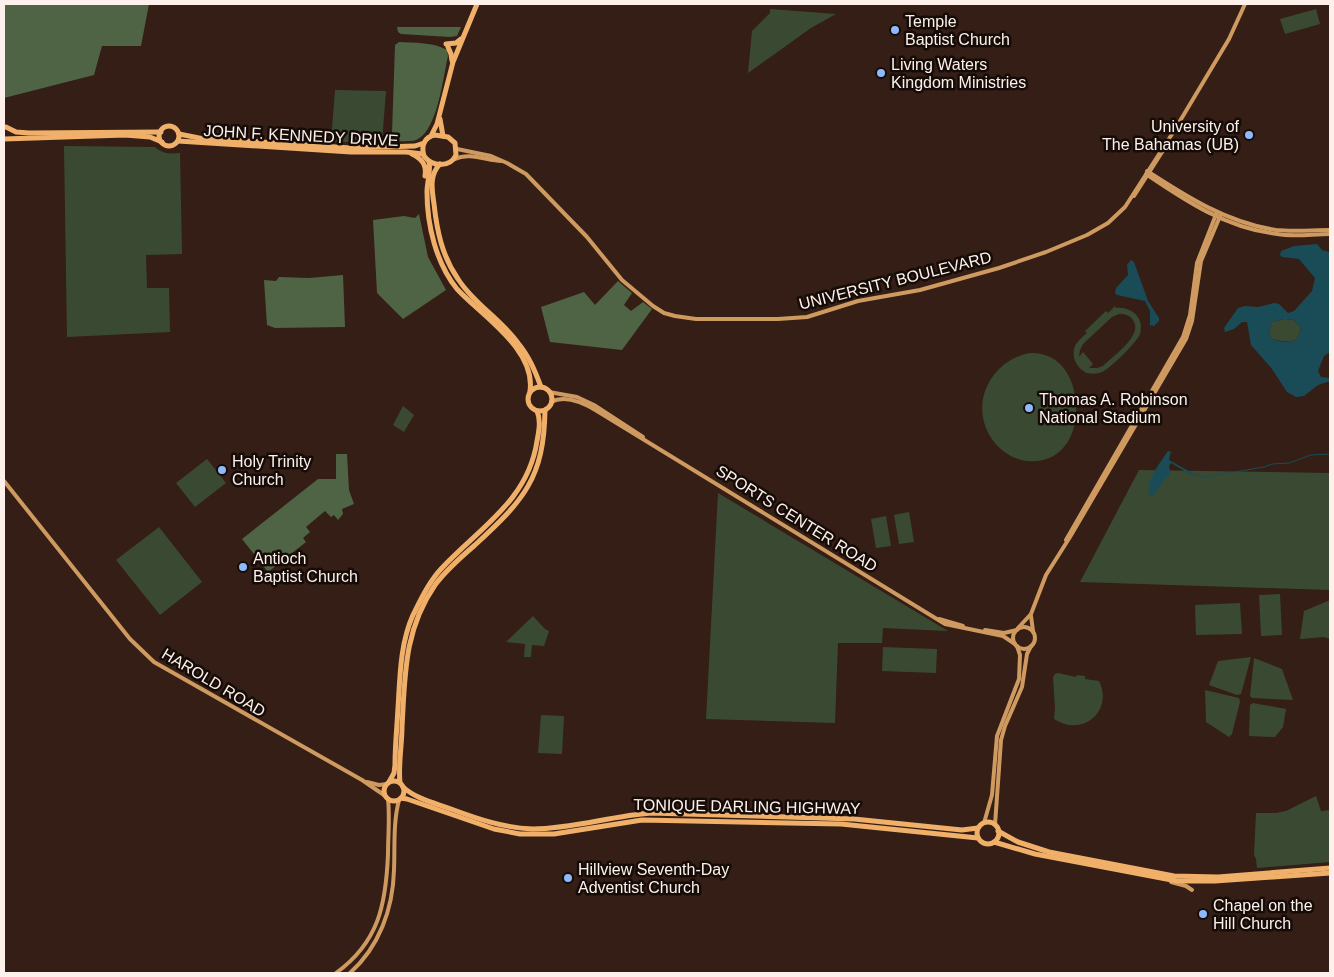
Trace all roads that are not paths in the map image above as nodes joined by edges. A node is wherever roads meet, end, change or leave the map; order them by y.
1 (477, 4) edge
2 (1245, 4) edge
3 (462, 38) junction
4 (452, 62) junction
5 (440, 114) junction
6 (5, 126) edge
7 (161, 132) junction
8 (179, 134) junction
9 (431, 136) junction
10 (443, 136) junction
11 (4, 139) edge
12 (178, 141) junction
13 (162, 142) junction
14 (424, 143) junction
15 (457, 150) junction
16 (406, 152) junction
17 (423, 154) junction
18 (455, 158) junction
19 (429, 161) junction
20 (503, 161) junction
21 (440, 164) junction
22 (1148, 173) junction
23 (427, 194) junction
24 (1219, 213) junction
25 (1217, 218) junction
26 (1330, 230) edge
27 (1330, 234) edge
28 (541, 387) junction
29 (530, 391) junction
30 (549, 392) junction
31 (551, 402) junction
32 (545, 410) junction
33 (537, 411) junction
34 (644, 438) junction
35 (4, 481) edge
36 (1031, 614) junction
37 (937, 618) junction
38 (1017, 629) junction
39 (1034, 632) junction
40 (1016, 645) junction
41 (1031, 646) junction
42 (362, 780) junction
43 (388, 783) junction
44 (402, 785) junction
45 (386, 797) junction
46 (400, 799) junction
47 (984, 823) junction
48 (995, 825) junction
49 (978, 828) junction
50 (998, 831) junction
51 (978, 838) junction
52 (994, 842) junction
53 (1330, 868) edge
54 (1330, 873) edge
55 (1159, 879) junction
56 (1192, 890) dead end
57 (336, 973) edge
58 (350, 973) edge

1 - 3 highway
2 - 22 main road, UNIVERSITY BOULEVARD
3 - 4 highway
3 - 4 highway
4 - 5 highway
5 - 9 highway
5 - 10 highway
6 - 7 highway, JOHN F. KENNEDY DRIVE
6 - 11 highway, JOHN F. KENNEDY DRIVE
7 - 8 highway, JOHN F. KENNEDY DRIVE
7 - 13 highway
8 - 12 highway, JOHN F. KENNEDY DRIVE
8 - 14 highway, JOHN F. KENNEDY DRIVE
9 - 10 highway
9 - 14 highway
10 - 15 highway
11 - 13 highway, JOHN F. KENNEDY DRIVE
12 - 13 highway, JOHN F. KENNEDY DRIVE
12 - 16 highway, JOHN F. KENNEDY DRIVE
14 - 17 highway
15 - 18 highway
15 - 20 main road, UNIVERSITY BOULEVARD
16 - 17 highway, JOHN F. KENNEDY DRIVE
16 - 23 highway
17 - 19 highway
18 - 20 main road, UNIVERSITY BOULEVARD
18 - 21 highway
19 - 21 highway
19 - 23 highway
20 - 22 main road, UNIVERSITY BOULEVARD
21 - 28 highway
22 - 24 main road
22 - 25 main road
23 - 29 highway
24 - 25 main road
24 - 26 main road
25 - 27 main road
25 - 36 main road
28 - 29 highway
28 - 30 highway
29 - 33 highway
30 - 31 highway
30 - 34 main road, SPORTS CENTER ROAD
31 - 32 highway
31 - 34 main road, SPORTS CENTER ROAD
32 - 33 highway
32 - 44 highway
33 - 43 highway
34 - 37 main road, SPORTS CENTER ROAD
35 - 42 main road, HAROLD ROAD
36 - 38 main road
36 - 39 main road
37 - 38 main road, SPORTS CENTER ROAD
37 - 40 main road, SPORTS CENTER ROAD
38 - 39 main road
38 - 40 main road
39 - 41 main road
40 - 41 main road
40 - 47 main road
41 - 48 main road
42 - 43 main road, HAROLD ROAD
42 - 45 main road, HAROLD ROAD
43 - 44 highway
43 - 45 highway
44 - 46 highway
44 - 49 highway, TONIQUE DARLING HIGHWAY
45 - 46 highway
45 - 57 main road
46 - 51 highway, TONIQUE DARLING HIGHWAY
46 - 58 main road
47 - 48 highway
47 - 49 highway
48 - 50 highway
49 - 51 highway
50 - 52 highway
50 - 53 highway
51 - 52 highway
52 - 55 highway
54 - 55 highway
55 - 56 main road

